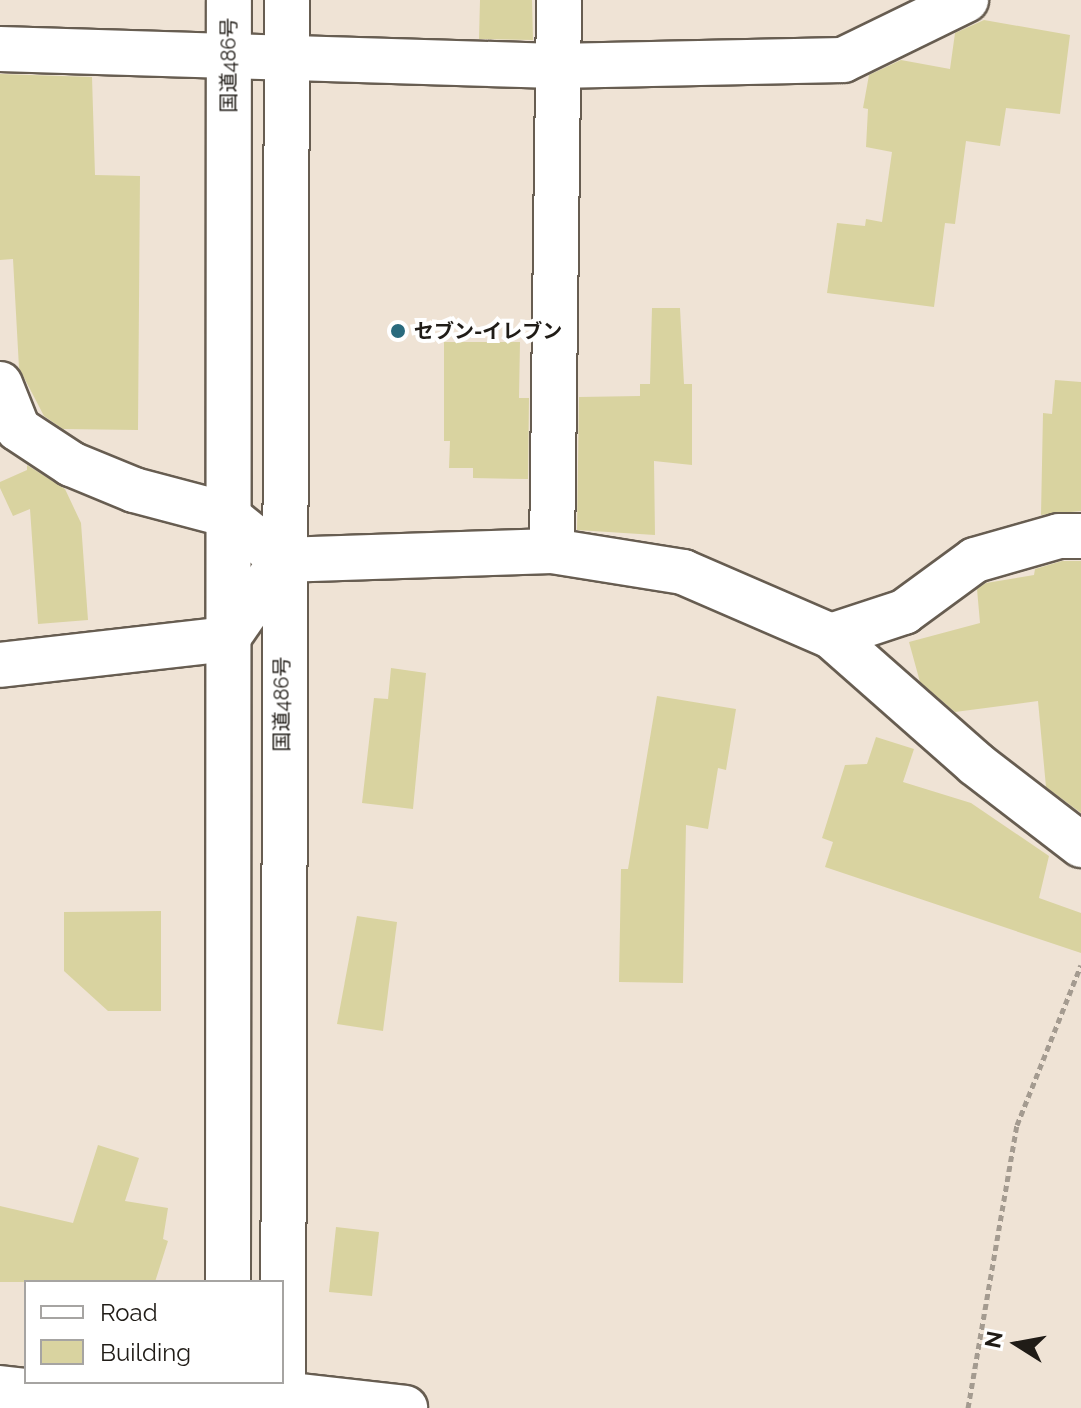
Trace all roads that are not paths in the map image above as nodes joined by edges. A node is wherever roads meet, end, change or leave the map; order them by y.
1 (229, 0) edge
2 (287, 0) edge
3 (559, 0) edge
4 (966, 0) edge
5 (0, 49) edge
6 (230, 58) junction
7 (287, 60) junction
8 (556, 66) junction
9 (0, 384) edge
10 (225, 514) junction
11 (1081, 536) edge
12 (552, 551) junction
13 (282, 560) junction
14 (831, 636) junction
15 (227, 639) junction
16 (0, 665) edge
17 (1081, 845) edge
18 (228, 1280) edge
19 (283, 1280) edge
20 (0, 1388) edge
21 (228, 1396) edge
22 (283, 1401) edge
23 (405, 1408) edge

1 - 6 main road, 国道486号
2 - 7 main road, 国道486号
3 - 8 main road
4 - 8 main road
5 - 6 main road
6 - 7 main road
6 - 10 main road, 国道486号
7 - 8 main road
7 - 13 main road, 国道486号
8 - 12 main road
9 - 10 main road
10 - 13 main road
10 - 15 main road, 国道486号
11 - 14 main road
12 - 13 main road
12 - 14 main road
13 - 15 main road
13 - 19 main road, 国道486号
14 - 17 main road
15 - 16 main road
15 - 18 main road, 国道486号
20 - 21 main road
21 - 22 main road
22 - 23 main road

